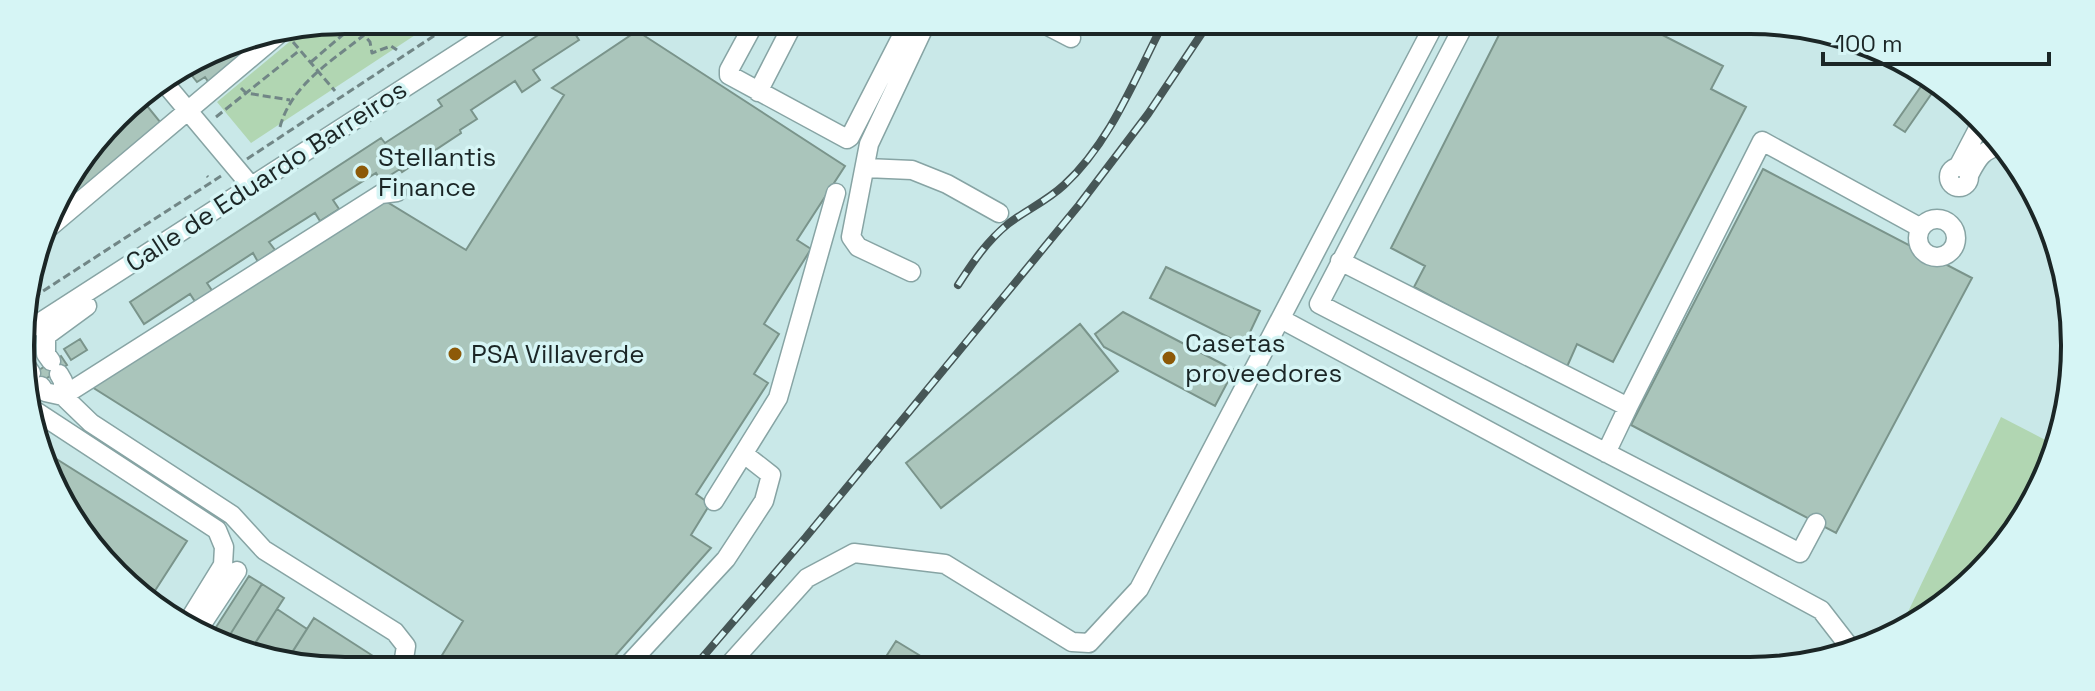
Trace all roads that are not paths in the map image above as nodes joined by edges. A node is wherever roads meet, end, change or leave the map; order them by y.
1 (488, 34) edge
2 (748, 34) edge
3 (788, 34) edge
4 (903, 34) edge
5 (921, 34) edge
6 (1063, 34) edge
7 (1429, 34) edge
8 (1459, 34) edge
9 (1071, 38) dead end
10 (275, 42) edge
11 (169, 88) edge
12 (758, 92) junction
13 (187, 110) junction
14 (1977, 133) edge
15 (1990, 148) edge
16 (866, 168) junction
17 (1961, 176) junction
18 (251, 186) junction
19 (397, 192) dead end
20 (836, 193) dead end
21 (999, 213) dead end
22 (62, 216) edge
23 (1941, 219) junction
24 (1921, 228) junction
25 (1340, 261) junction
26 (911, 272) dead end
27 (101, 282) junction
28 (1281, 319) junction
29 (35, 325) edge
30 (36, 381) edge
31 (63, 396) junction
32 (1628, 407) junction
33 (42, 416) edge
34 (1606, 453) junction
35 (744, 454) junction
36 (714, 501) dead end
37 (1816, 523) dead end
38 (237, 571) dead end
39 (192, 616) edge
40 (203, 622) edge
41 (1845, 641) edge
42 (404, 657) edge
43 (635, 657) edge
44 (736, 657) edge

1 - 18 street, Calle de Eduardo Barreiros
2 - 12 street
3 - 12 street
4 - 12 street
5 - 16 street
6 - 9 street
7 - 28 street
8 - 25 street
10 - 13 street
11 - 13 street
13 - 18 street
13 - 22 street
14 - 17 street
15 - 17 street
16 - 21 street
16 - 26 street
17 - 23 street
18 - 27 street, Calle de Eduardo Barreiros
19 - 31 street
20 - 35 street
23 - 24 street
23 - 24 street
24 - 32 street
25 - 32 street
25 - 34 street
27 - 29 street, Calle de Eduardo Barreiros
27 - 31 street
28 - 41 street
28 - 44 street
30 - 31 street
31 - 42 street
32 - 34 street
33 - 39 street
34 - 37 street
35 - 36 street
35 - 43 street
38 - 40 street

